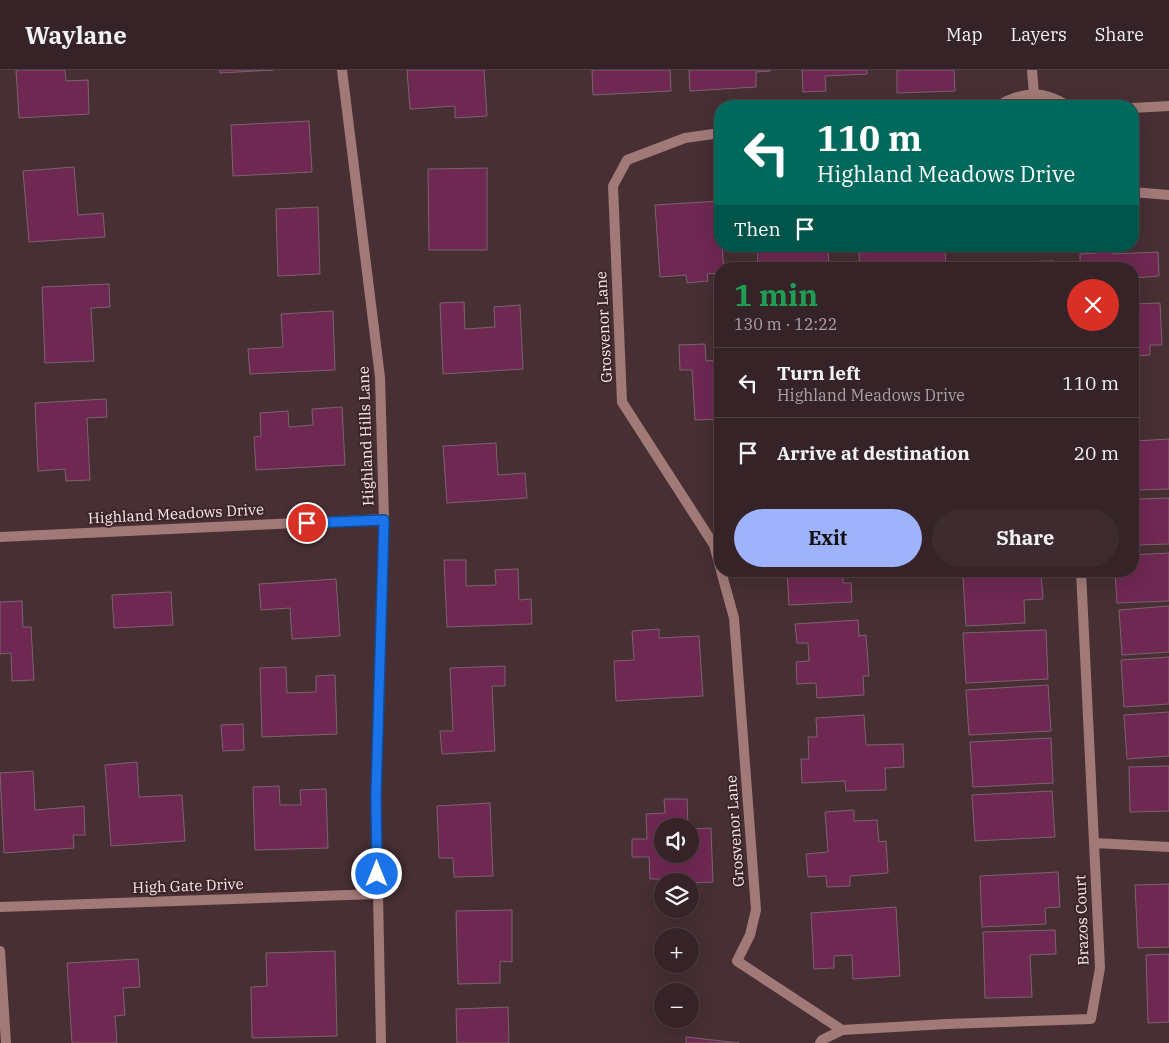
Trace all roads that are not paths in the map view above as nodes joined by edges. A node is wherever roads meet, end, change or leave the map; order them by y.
1 (342, 70) edge
2 (1032, 70) edge
3 (1034, 94) junction
4 (1008, 100) edge
5 (1058, 100) edge
6 (1169, 106) edge
7 (1139, 108) edge
8 (714, 134) edge
9 (1139, 193) edge
10 (1169, 195) edge
11 (384, 520) junction
12 (0, 537) edge
13 (714, 544) edge
14 (723, 577) edge
15 (1081, 577) edge
16 (1094, 843) junction
17 (1169, 847) edge
18 (377, 894) junction
19 (0, 907) edge
20 (0, 951) edge
21 (842, 1030) junction
22 (6, 1043) edge
23 (381, 1043) edge
24 (820, 1043) edge

1 - 11 street, Highland Hills Lane
2 - 3 street
3 - 4 street
3 - 5 street
6 - 7 street
8 - 13 street, Grosvenor Lane
9 - 10 street
11 - 12 street, Highland Meadows Drive
11 - 18 street, Highland Hills Lane
14 - 21 street, Grosvenor Lane
15 - 16 street, Brazos Court
16 - 17 street
16 - 21 street, Brazos Court
18 - 19 street, High Gate Drive
18 - 23 street, Highland Hills Lane
20 - 22 street
21 - 24 street

